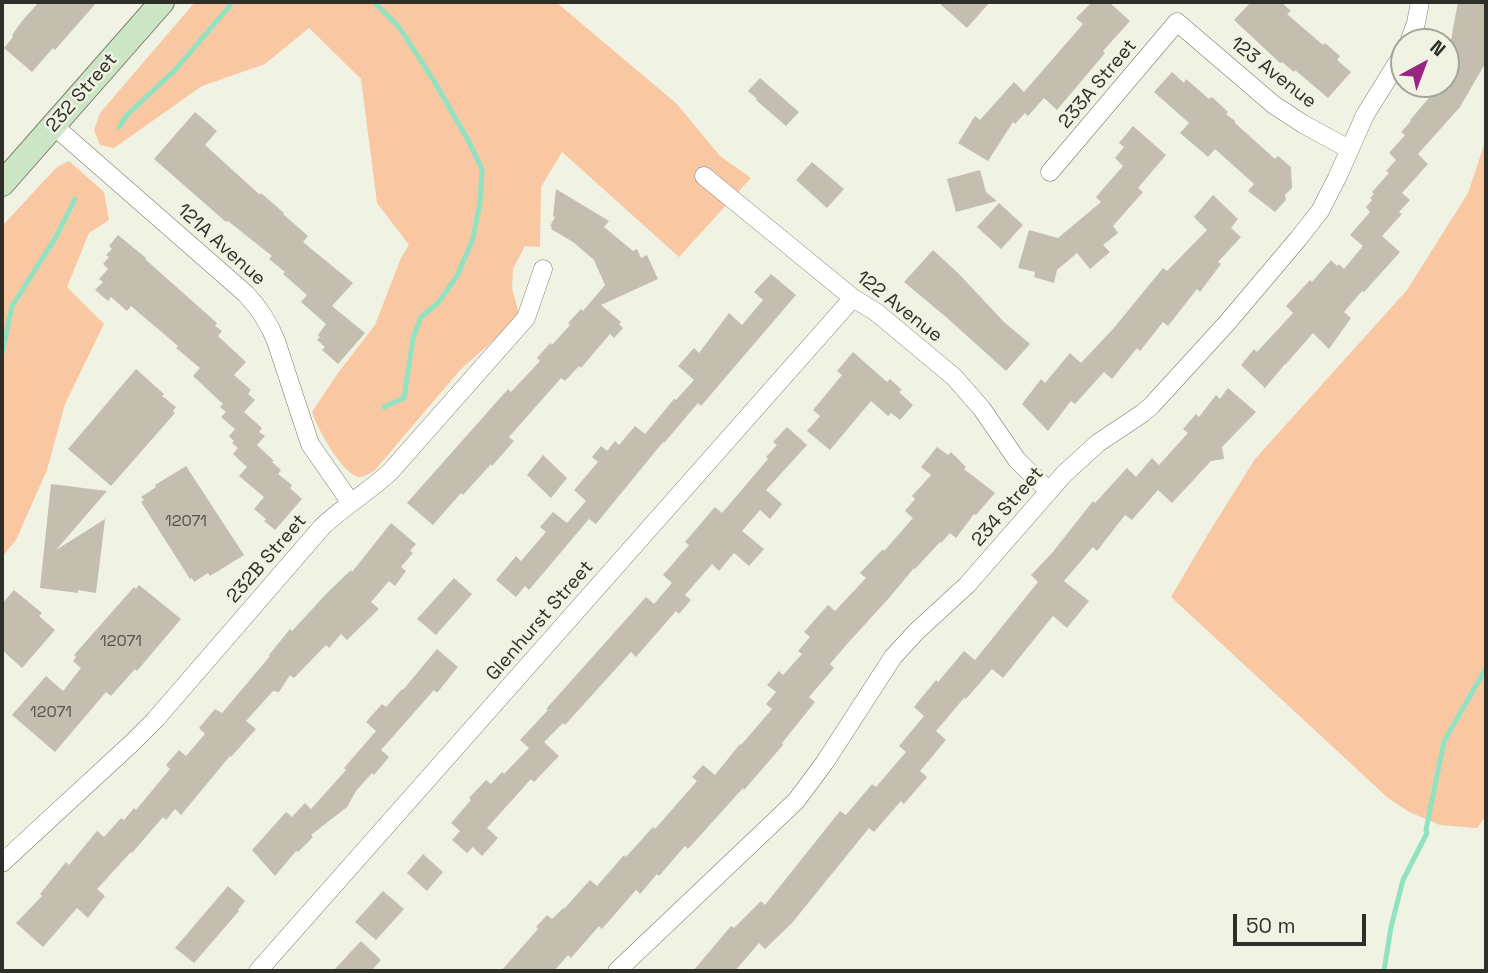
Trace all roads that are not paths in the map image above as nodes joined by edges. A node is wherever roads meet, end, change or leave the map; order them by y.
1 (162, 2) edge
2 (1420, 2) edge
3 (1177, 22) joint
4 (1414, 28) edge
5 (1390, 74) edge
6 (54, 126) junction
7 (1349, 149) junction
8 (1050, 173) dead end
9 (704, 176) dead end
10 (2, 184) edge
11 (543, 269) dead end
12 (853, 298) junction
13 (1049, 491) junction
14 (351, 503) junction
15 (2, 863) edge
16 (258, 971) edge
17 (617, 971) edge

1 - 6 main road, 232 Street
2 - 4 street
3 - 7 street, 123 Avenue
3 - 8 street, 233A Street
5 - 7 street, 234 Street
6 - 10 main road, 232 Street
6 - 14 street, 121A Avenue
7 - 13 street, 234 Street
9 - 12 street, 122 Avenue
11 - 14 street, 232B Street
12 - 13 street, 122 Avenue
12 - 16 street, Glenhurst Street
13 - 17 street, 234 Street
14 - 15 street, 232B Street

